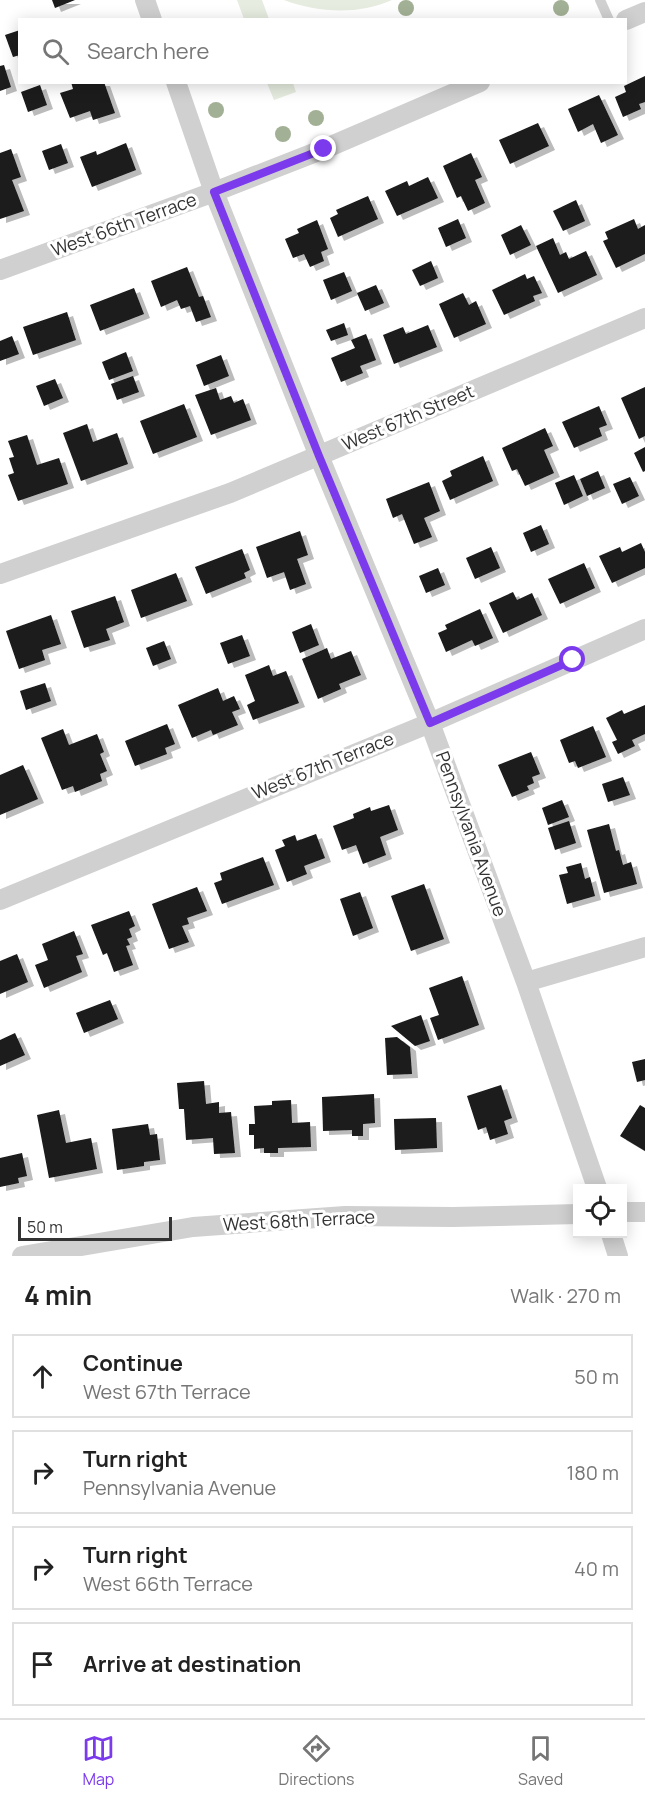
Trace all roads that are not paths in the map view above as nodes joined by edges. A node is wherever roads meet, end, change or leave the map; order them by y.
1 (145, 0) edge
2 (600, 0) edge
3 (645, 12) edge
4 (151, 18) edge
5 (608, 18) edge
6 (627, 21) edge
7 (177, 84) edge
8 (475, 84) edge
9 (214, 192) junction
10 (0, 270) edge
11 (645, 318) edge
12 (319, 456) junction
13 (0, 574) edge
14 (645, 629) edge
15 (430, 723) junction
16 (0, 900) edge
17 (645, 946) edge
18 (526, 982) junction
19 (596, 1184) edge
20 (645, 1212) edge
21 (627, 1213) edge
22 (573, 1214) edge
23 (613, 1238) edge
24 (22, 1256) edge
25 (618, 1256) edge

1 - 4 street
2 - 5 lane
3 - 6 street
7 - 9 street, Pennsylvania Avenue
8 - 9 street, West 66th Terrace
9 - 10 street, West 66th Terrace
9 - 12 street, Pennsylvania Avenue
11 - 12 street, West 67th Street
12 - 13 street, West 67th Street
12 - 15 street, Pennsylvania Avenue
14 - 15 street, West 67th Terrace
15 - 16 street, West 67th Terrace
15 - 18 street, Pennsylvania Avenue
17 - 18 street
18 - 19 street, Pennsylvania Avenue
20 - 21 street
22 - 24 street, West 68th Terrace
23 - 25 street

